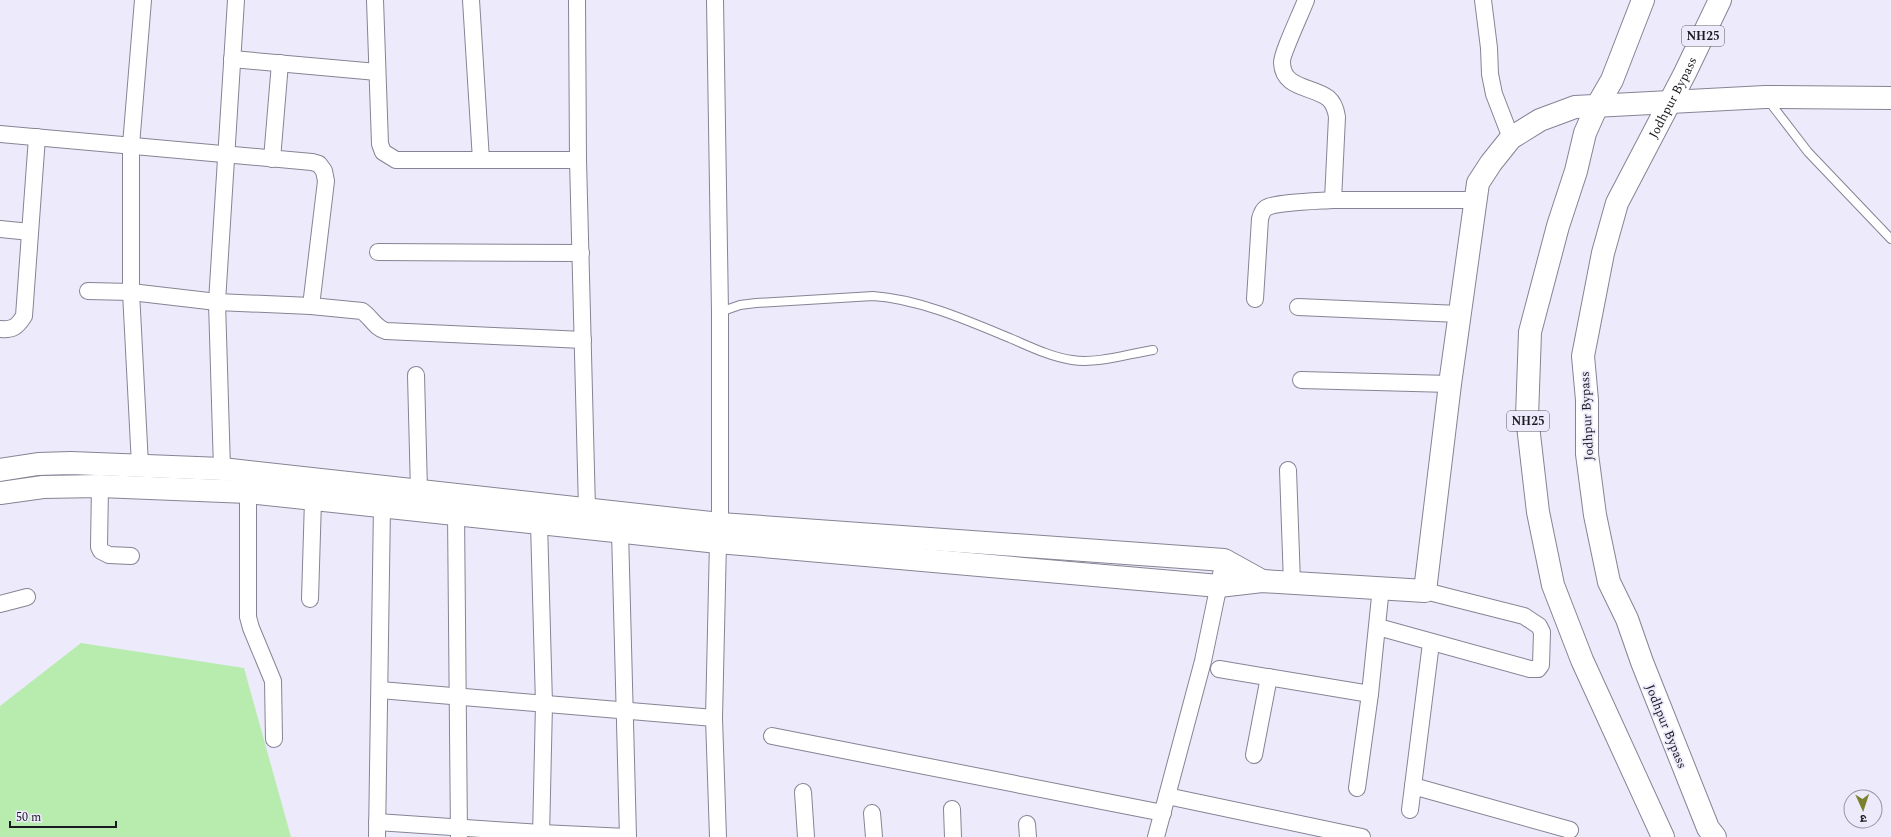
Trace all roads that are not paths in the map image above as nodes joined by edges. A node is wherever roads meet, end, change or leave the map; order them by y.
1 (143, 0) edge
2 (236, 0) edge
3 (375, 0) edge
4 (471, 0) edge
5 (577, 0) edge
6 (715, 0) edge
7 (1306, 0) edge
8 (1483, 0) edge
9 (1643, 0) edge
10 (1720, 0) edge
11 (232, 59) junction
12 (280, 64) junction
13 (378, 72) junction
14 (1764, 97) junction
15 (1891, 98) edge
16 (1669, 102) junction
17 (1597, 106) junction
18 (0, 134) edge
19 (38, 137) junction
20 (1511, 138) junction
21 (131, 145) junction
22 (227, 155) junction
23 (272, 159) junction
24 (481, 160) junction
25 (578, 160) junction
26 (1333, 200) junction
27 (1475, 200) junction
28 (0, 230) edge
29 (30, 232) junction
30 (1891, 239) edge
31 (378, 252) dead end
32 (581, 253) junction
33 (88, 291) dead end
34 (131, 292) junction
35 (1255, 299) dead end
36 (217, 302) junction
37 (311, 306) junction
38 (1298, 307) dead end
39 (720, 312) junction
40 (1459, 314) junction
41 (0, 329) edge
42 (583, 340) junction
43 (1153, 350) dead end
44 (416, 375) dead end
45 (1301, 380) dead end
46 (1450, 384) junction
47 (140, 465) junction
48 (222, 469) junction
49 (0, 470) edge
50 (1288, 470) dead end
51 (100, 486) junction
52 (419, 491) junction
53 (248, 492) junction
54 (0, 493) edge
55 (313, 500) junction
56 (382, 506) junction
57 (587, 509) junction
58 (456, 513) junction
59 (539, 523) junction
60 (620, 531) junction
61 (719, 533) junction
62 (131, 556) dead end
63 (1224, 560) junction
64 (1262, 581) junction
65 (1292, 583) junction
66 (1219, 586) junction
67 (1381, 587) junction
68 (1425, 591) junction
69 (27, 596) dead end
70 (310, 599) dead end
71 (0, 604) edge
72 (1378, 627) junction
73 (1431, 643) junction
74 (1219, 669) dead end
75 (1269, 677) junction
76 (380, 690) junction
77 (1370, 694) junction
78 (459, 696) junction
79 (544, 704) junction
80 (624, 710) junction
81 (714, 718) junction
82 (772, 736) dead end
83 (274, 739) dead end
84 (1254, 756) dead end
85 (1413, 786) junction
86 (1357, 788) dead end
87 (803, 792) dead end
88 (1167, 796) junction
89 (952, 809) dead end
90 (1410, 810) dead end
91 (872, 812) dead end
92 (1163, 813) junction
93 (377, 829) edge
94 (1570, 830) dead end
95 (459, 832) edge
96 (541, 835) edge
97 (627, 837) edge
98 (718, 837) edge
99 (806, 837) edge
100 (874, 837) edge
101 (953, 837) edge
102 (1156, 837) edge
103 (1362, 837) edge
104 (1663, 837) edge
105 (1715, 837) edge

1 - 21 street
2 - 11 street
3 - 13 street
4 - 24 street
5 - 25 street
6 - 39 street
7 - 26 street
8 - 20 street
9 - 17 main road, NH25
10 - 16 main road, Jodhpur Bypass / NH25
11 - 12 street
11 - 22 street
12 - 13 street
12 - 23 street
13 - 24 street
14 - 15 main road
14 - 16 main road
14 - 30 lane
16 - 17 main road
16 - 105 main road, Jodhpur Bypass / NH25
17 - 20 main road
17 - 104 main road, NH25
18 - 19 street
19 - 21 street
19 - 29 street
20 - 27 main road
21 - 22 street
21 - 34 street
22 - 23 street
22 - 36 street
23 - 37 street
24 - 25 street
25 - 32 street
26 - 27 street
26 - 35 street
27 - 40 main road
28 - 29 street
29 - 41 street
31 - 32 street
32 - 42 street
33 - 34 street
34 - 36 street
34 - 47 street
36 - 37 street
36 - 48 street
37 - 42 street
38 - 40 street
39 - 43 lane
39 - 61 street
40 - 46 main road
42 - 57 street
44 - 52 street
45 - 46 street
46 - 68 main road
47 - 48 main road
47 - 49 main road
48 - 52 main road
50 - 65 street
51 - 53 main road
51 - 54 main road
51 - 62 street
52 - 57 main road
53 - 55 main road
53 - 83 street
55 - 56 main road
55 - 70 street
56 - 58 main road
56 - 76 street
57 - 61 main road
58 - 59 main road
58 - 78 street
59 - 60 main road
59 - 79 street
60 - 61 main road
60 - 80 street
61 - 63 main road
61 - 66 main road
61 - 81 street
63 - 64 main road
63 - 66 street
64 - 65 main road
64 - 66 main road
65 - 67 main road
66 - 88 street
67 - 68 main road
67 - 72 street
68 - 73 street
69 - 71 street
72 - 73 street
72 - 77 street
73 - 85 street
74 - 75 street
75 - 77 street
75 - 84 street
76 - 78 street
76 - 93 street
77 - 86 street
78 - 79 street
78 - 95 street
79 - 80 street
79 - 96 street
80 - 81 street
80 - 97 street
81 - 98 street
82 - 92 street
85 - 90 street
85 - 94 street
87 - 99 street
88 - 92 street
88 - 103 street
89 - 101 street
91 - 100 street
92 - 102 street
93 - 95 street
95 - 96 street
96 - 97 street

